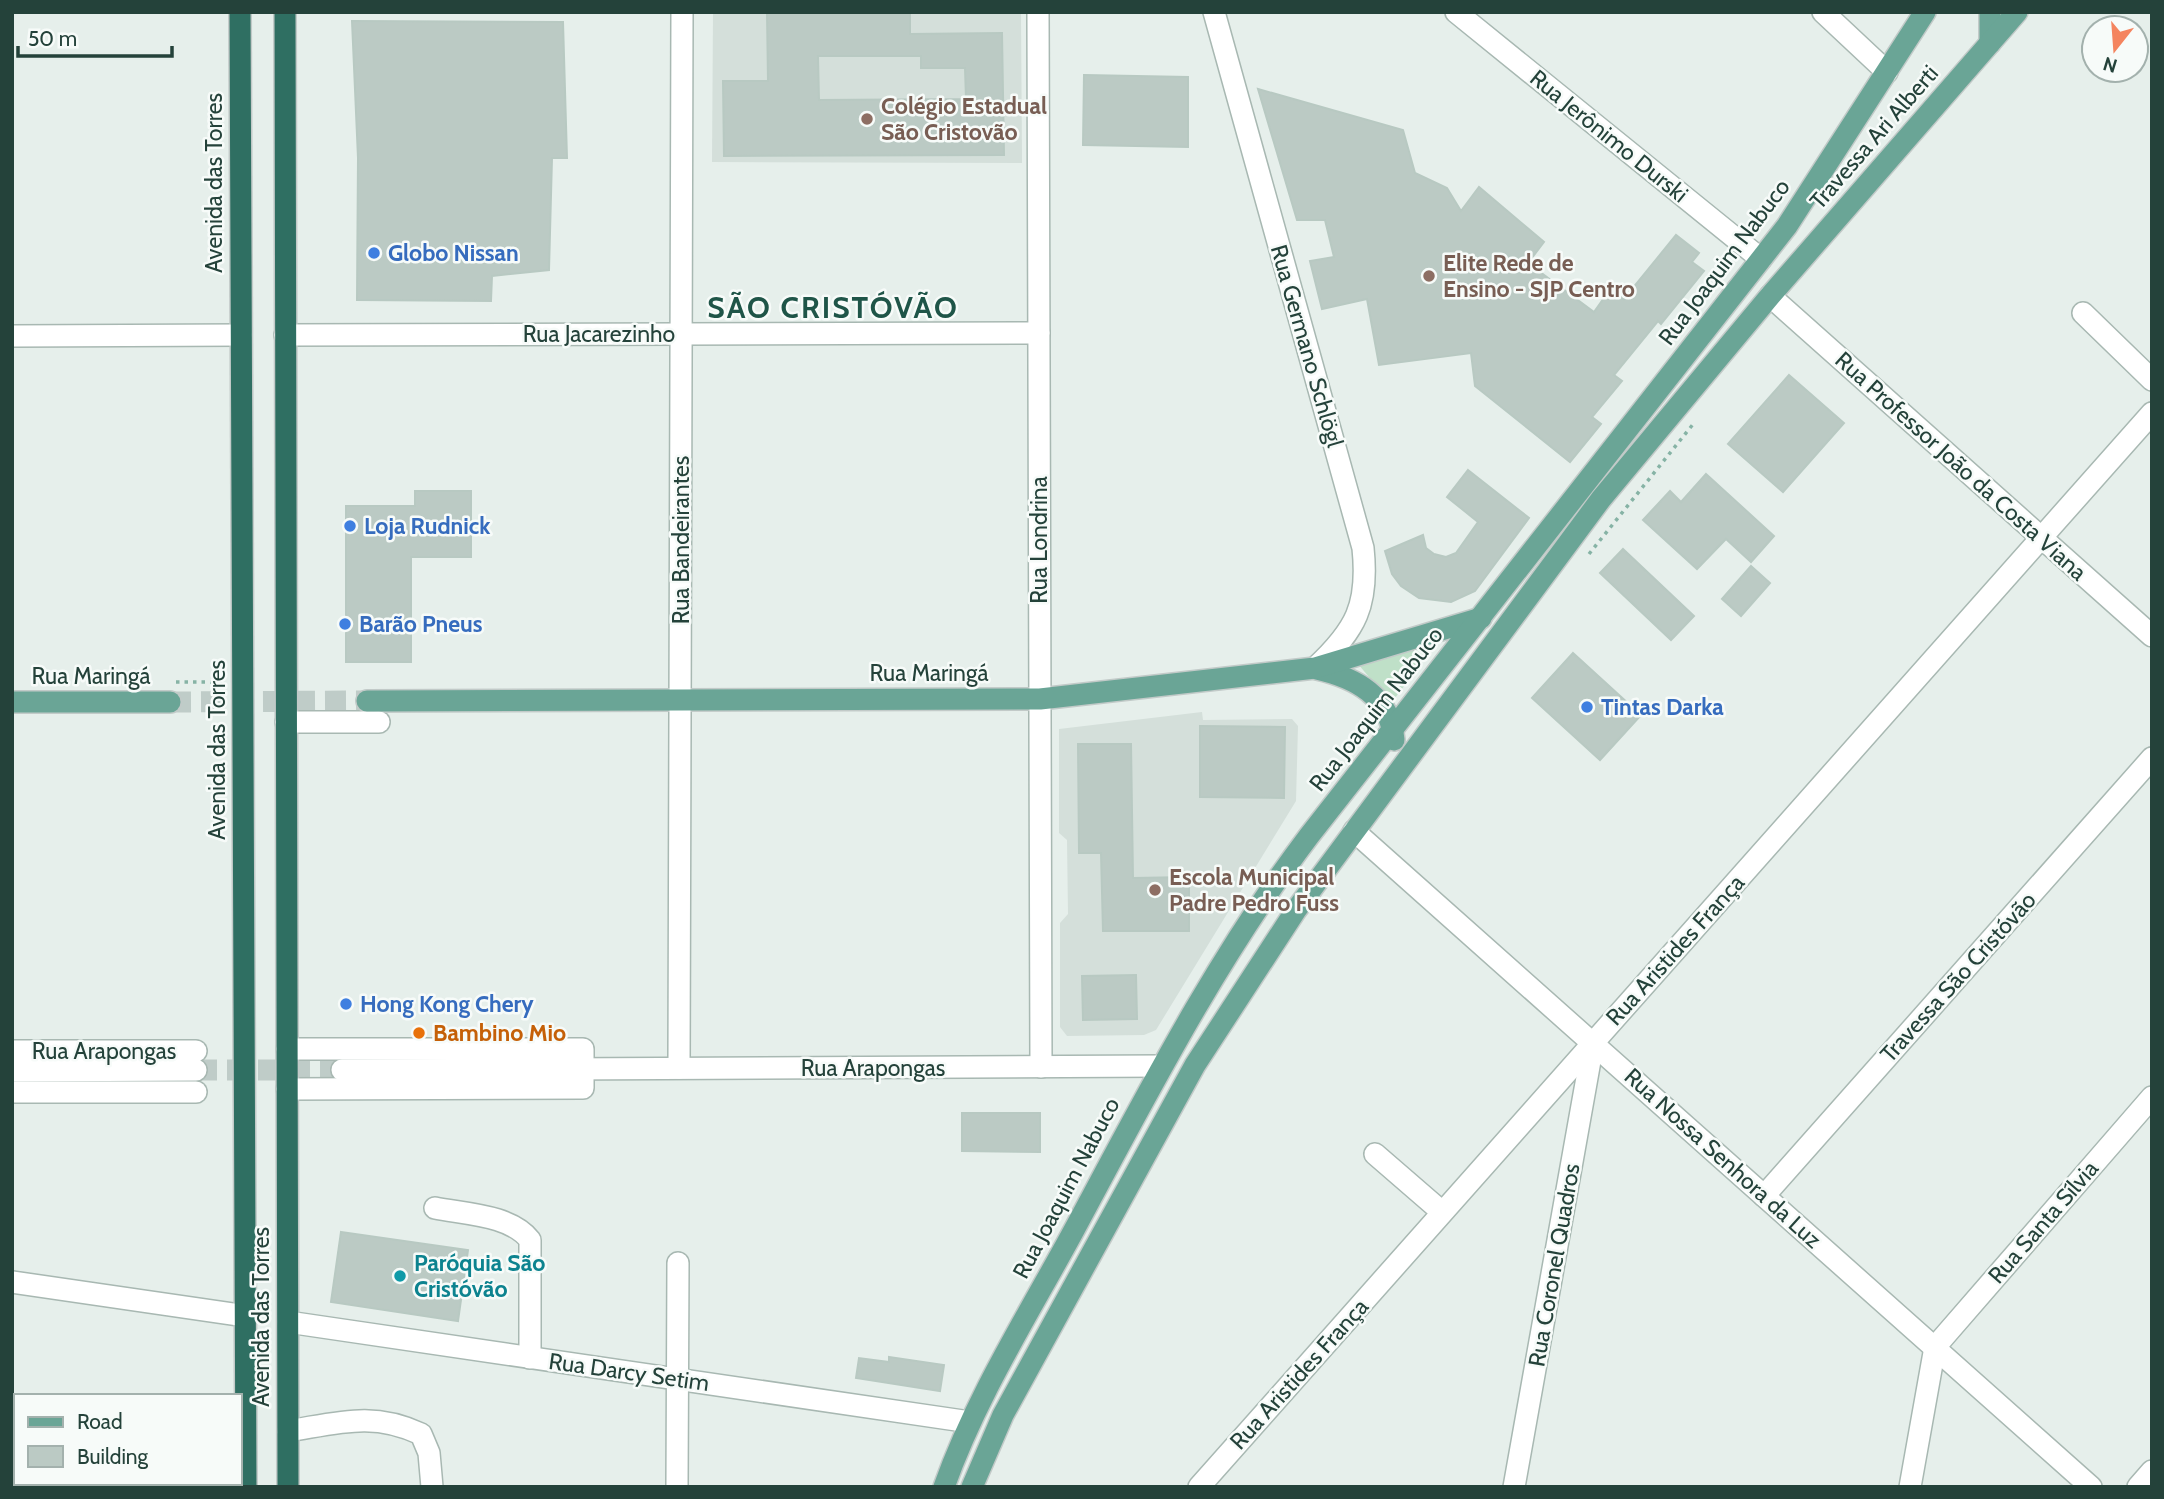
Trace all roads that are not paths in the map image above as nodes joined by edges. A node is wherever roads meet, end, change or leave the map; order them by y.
1 (240, 12) edge
2 (285, 12) edge
3 (682, 12) edge
4 (1038, 12) edge
5 (1214, 12) edge
6 (1456, 12) edge
7 (1823, 12) edge
8 (1925, 12) edge
9 (1990, 12) edge
10 (2017, 12) edge
11 (1990, 43) junction
12 (1887, 72) junction
13 (1761, 259) junction
14 (1770, 296) junction
15 (2083, 313) dead end
16 (1039, 332) junction
17 (681, 334) junction
18 (242, 335) junction
19 (285, 335) junction
20 (12, 336) edge
21 (2152, 380) edge
22 (2152, 413) edge
23 (2041, 537) junction
24 (1481, 618) junction
25 (2152, 636) edge
26 (1315, 668) junction
27 (169, 692) tunnel mouth
28 (1040, 699) junction
29 (680, 700) junction
30 (368, 701) tunnel mouth
31 (12, 702) edge
32 (286, 722) junction
33 (379, 722) dead end
34 (1393, 729) junction
35 (2152, 758) edge
36 (1390, 783) junction
37 (1354, 831) junction
38 (1593, 1043) junction
39 (287, 1049) junction
40 (12, 1051) edge
41 (1195, 1065) junction
42 (1162, 1066) junction
43 (1041, 1067) junction
44 (679, 1069) junction
45 (342, 1070) tunnel mouth
46 (583, 1070) junction
47 (12, 1071) edge
48 (196, 1071) junction
49 (287, 1088) junction
50 (12, 1092) edge
51 (2152, 1097) edge
52 (1375, 1154) dead end
53 (1764, 1196) junction
54 (435, 1208) dead end
55 (1443, 1212) junction
56 (678, 1263) dead end
57 (12, 1282) edge
58 (246, 1315) junction
59 (288, 1322) junction
60 (1935, 1347) junction
61 (530, 1358) junction
62 (677, 1379) junction
63 (970, 1422) junction
64 (288, 1431) junction
65 (2152, 1471) edge
66 (246, 1487) edge
67 (288, 1487) edge
68 (432, 1487) edge
69 (677, 1487) edge
70 (944, 1487) edge
71 (972, 1487) edge
72 (1199, 1487) edge
73 (1514, 1487) edge
74 (1910, 1487) edge
75 (2091, 1487) edge
76 (2138, 1487) edge

1 - 18 highway, Avenida das Torres
2 - 19 highway, Avenida das Torres
3 - 17 street, Rua Bandeirantes
4 - 16 street, Rua Londrina
5 - 26 street, Rua Germano Schlögl
6 - 13 street, Rua Jerônimo Durski
7 - 12 street
8 - 12 main road, Rua Joaquim Nabuco
9 - 11 main road
10 - 11 main road, Travessa Ari Alberti
11 - 14 main road, Travessa Ari Alberti
12 - 13 main road, Rua Joaquim Nabuco
13 - 24 main road, Rua Joaquim Nabuco
14 - 23 street, Rua Professor João da Costa Viana
14 - 36 main road
15 - 21 street
16 - 17 street, Rua Jacarezinho
16 - 28 street, Rua Londrina
17 - 19 street, Rua Jacarezinho
17 - 29 street, Rua Bandeirantes
18 - 20 street
18 - 58 highway, Avenida das Torres
19 - 32 highway, Avenida das Torres
22 - 23 street, Rua Aristides França
23 - 25 street, Rua Professor João da Costa Viana
23 - 38 street, Rua Aristides França
24 - 26 main road, Rua Maringá
24 - 34 main road, Rua Joaquim Nabuco
26 - 28 main road, Rua Maringá
26 - 34 main road
27 - 31 main road, Rua Maringá
28 - 29 main road, Rua Maringá
28 - 43 street, Rua Londrina
29 - 30 main road, Rua Maringá
29 - 44 street, Rua Bandeirantes
32 - 33 street
32 - 39 highway, Avenida das Torres
34 - 36 main road
34 - 42 main road, Rua Joaquim Nabuco
35 - 53 street, Travessa São Cristóvão
36 - 37 main road
37 - 38 street, Rua Nossa Senhora da Luz
37 - 41 main road
38 - 53 street, Rua Nossa Senhora da Luz
38 - 55 street, Rua Aristides França
38 - 73 street, Rua Coronel Quadros
39 - 46 street
39 - 49 highway, Avenida das Torres
40 - 48 street, Rua Arapongas
41 - 42 main road
41 - 71 main road
42 - 43 street, Rua Arapongas
42 - 63 main road, Rua Joaquim Nabuco
43 - 44 street, Rua Arapongas
44 - 46 street, Rua Arapongas
45 - 46 street, Rua Arapongas
46 - 49 street
47 - 48 street, Rua Arapongas
48 - 50 street, Rua Arapongas
49 - 59 highway, Avenida das Torres
51 - 60 street, Rua Santa Sílvia
52 - 55 street
53 - 60 street, Rua Nossa Senhora da Luz
54 - 61 street
55 - 72 street, Rua Aristides França
56 - 62 street
57 - 58 street
58 - 66 highway, Avenida das Torres
59 - 61 street, Rua Darcy Setim
59 - 64 highway, Avenida das Torres
60 - 74 street
60 - 75 street, Rua Nossa Senhora da Luz
61 - 62 street, Rua Darcy Setim
62 - 63 street, Rua Darcy Setim
62 - 69 street
63 - 70 main road, Rua Joaquim Nabuco
64 - 67 highway, Avenida das Torres
64 - 68 street
65 - 76 street

